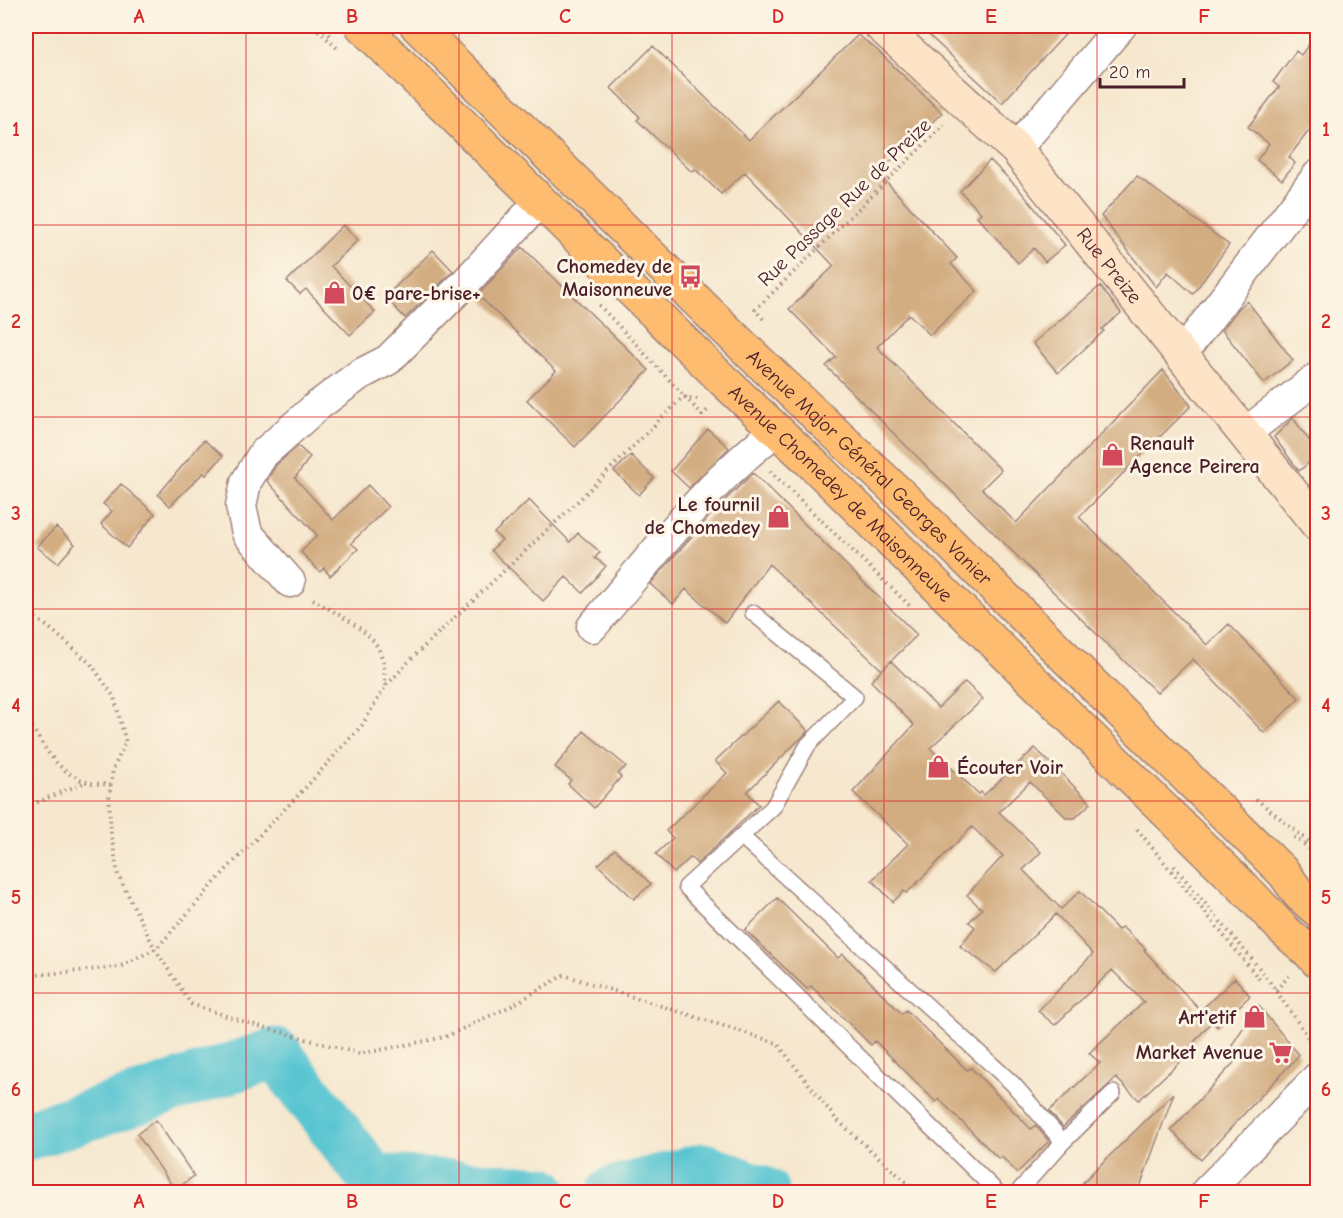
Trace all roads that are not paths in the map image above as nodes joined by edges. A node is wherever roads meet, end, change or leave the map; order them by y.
1 (362, 26) edge
2 (417, 26) edge
3 (881, 26) edge
4 (1121, 26) edge
5 (1016, 149) junction
6 (1317, 175) edge
7 (541, 200) junction
8 (1181, 355) junction
9 (1317, 377) edge
10 (777, 430) junction
11 (1244, 434) junction
12 (1317, 525) edge
13 (290, 582) road end
14 (753, 613) dead end
15 (592, 627) dead end
16 (741, 836) junction
17 (1317, 911) edge
18 (1317, 962) edge
19 (1317, 1077) edge
20 (1113, 1093) dead end
21 (1063, 1142) junction
22 (997, 1192) edge
23 (1018, 1192) edge
24 (1206, 1192) edge

1 - 7 main road, Avenue Chomedey de Maisonneuve
2 - 17 main road, Avenue Major Général Georges Vanier
3 - 5 street, Rue Preize
4 - 5 street
5 - 8 street, Rue Preize
6 - 8 street
7 - 10 main road, Avenue Chomedey de Maisonneuve
7 - 13 street
8 - 11 street, Rue Preize
9 - 11 street
10 - 15 street
10 - 18 main road, Avenue Chomedey de Maisonneuve
11 - 12 street, Rue Preize
14 - 16 lane
16 - 21 lane
16 - 22 lane
19 - 24 street
20 - 21 lane
21 - 23 lane

